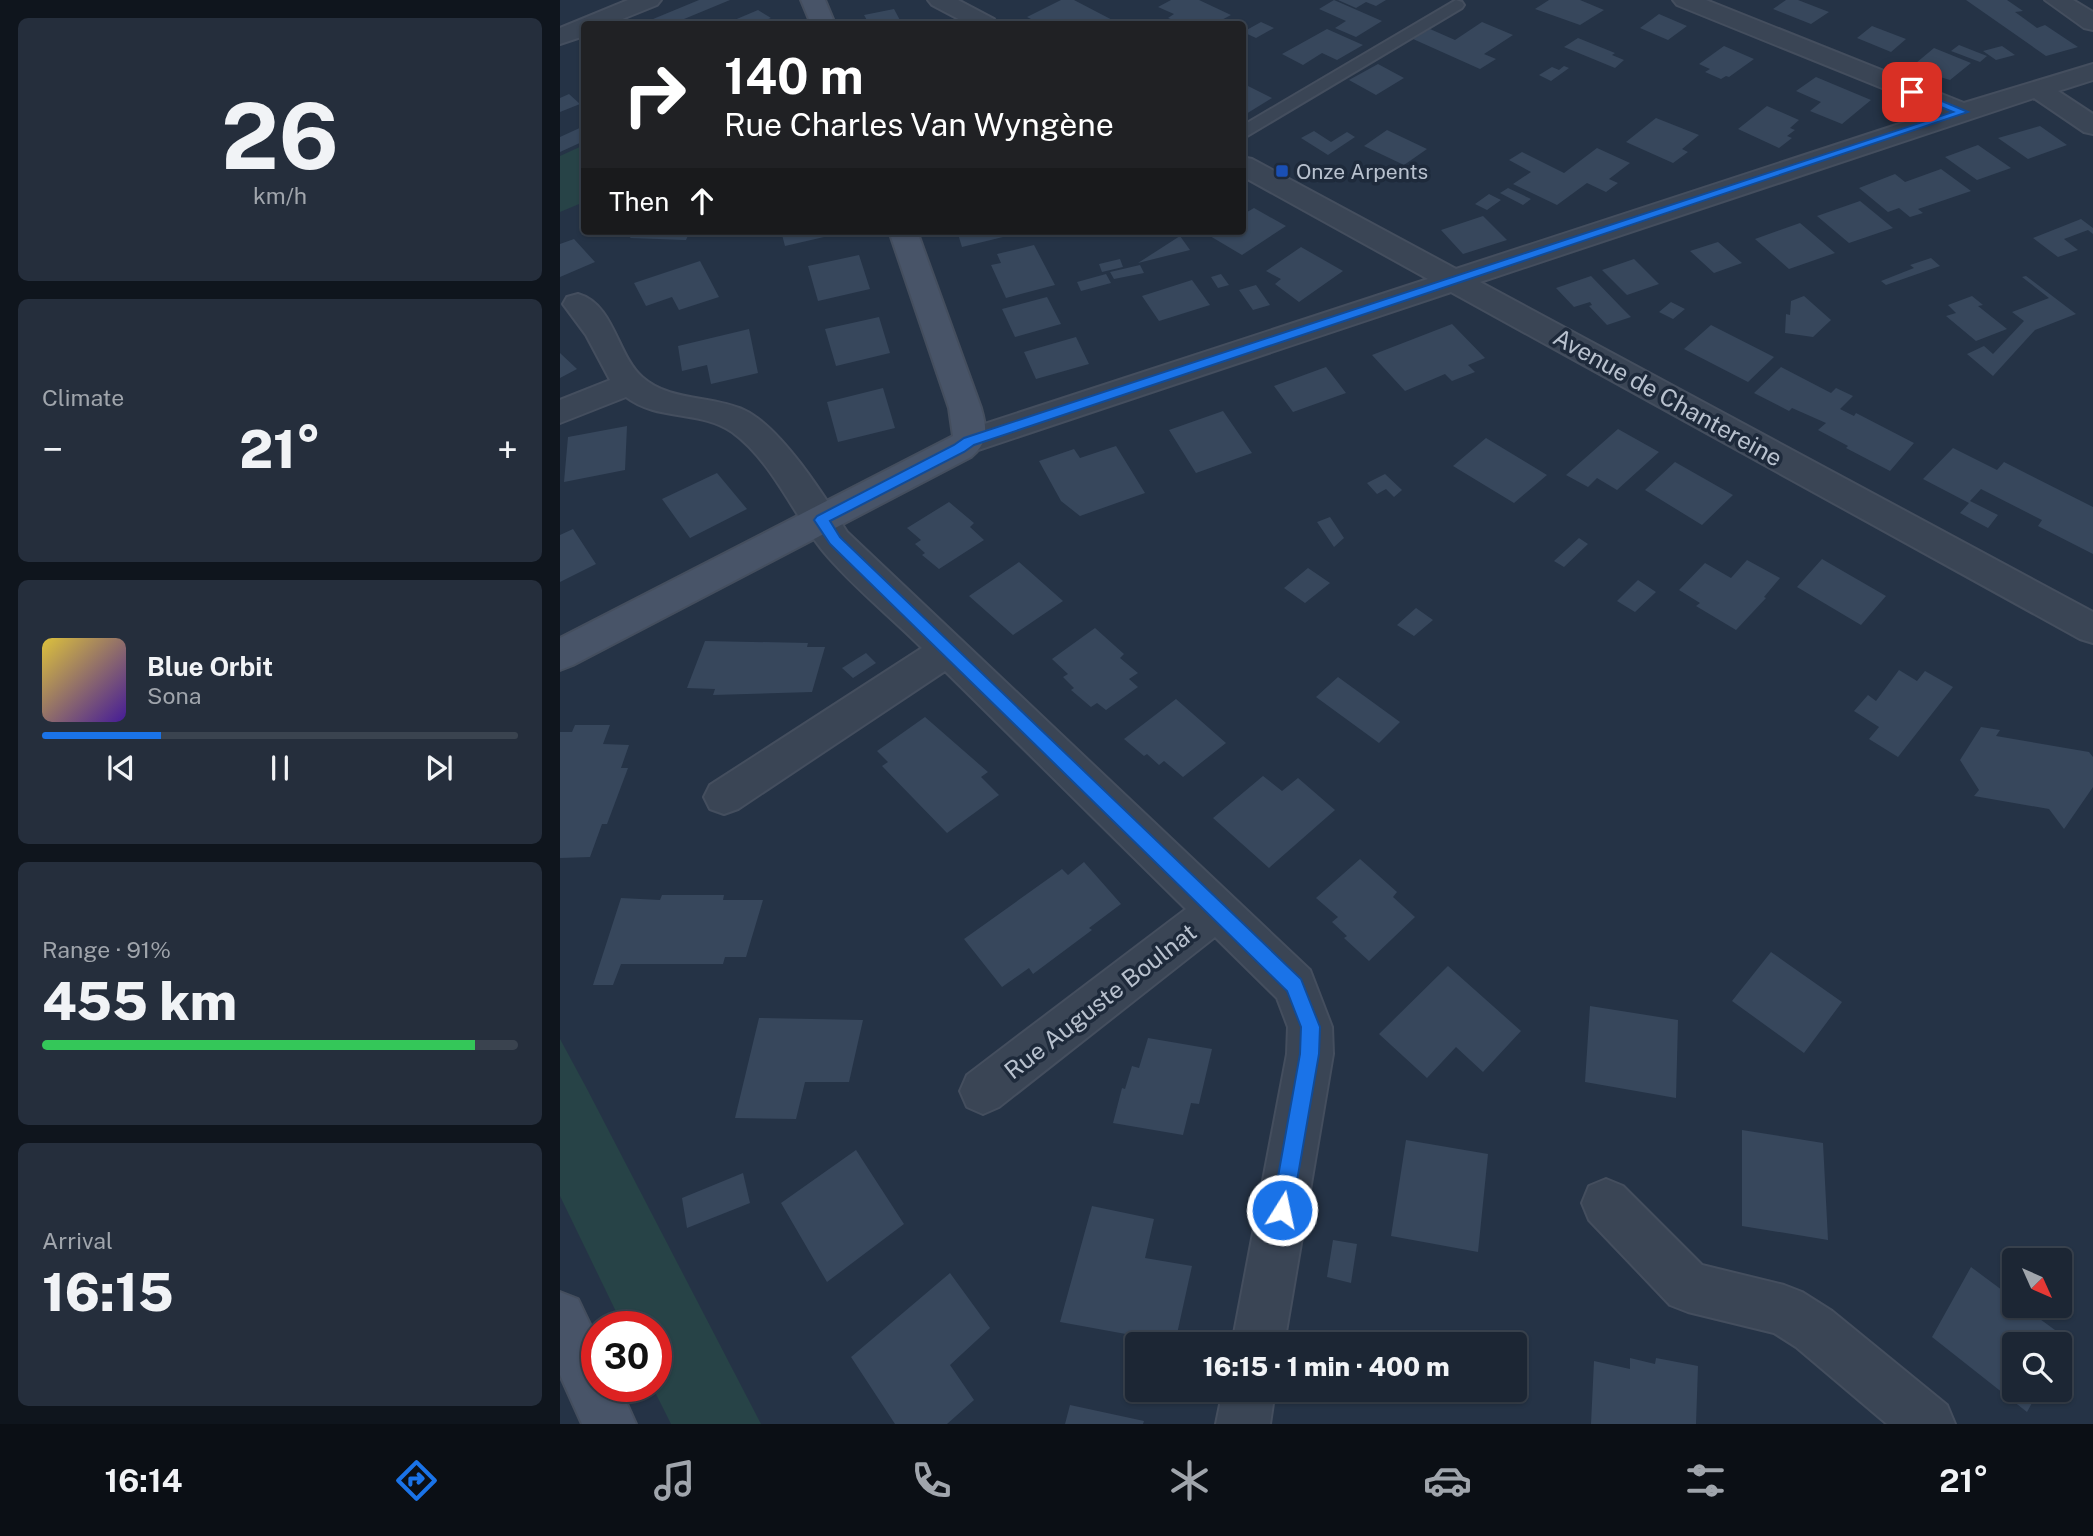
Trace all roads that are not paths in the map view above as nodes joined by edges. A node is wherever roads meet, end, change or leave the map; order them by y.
1 (649, 0) edge
2 (813, 0) edge
3 (940, 0) edge
4 (1685, 0) edge
5 (2057, 0) edge
6 (1456, 5) dead end
7 (597, 21) edge
8 (822, 21) edge
9 (979, 21) edge
10 (2093, 23) edge
11 (569, 33) edge
12 (581, 47) edge
13 (2093, 72) edge
14 (2037, 89) junction
15 (1963, 112) junction
16 (2093, 126) edge
17 (1246, 132) edge
18 (1246, 167) edge
19 (904, 235) edge
20 (1455, 281) junction
21 (578, 304) dead end
22 (629, 384) junction
23 (560, 412) edge
24 (969, 441) junction
25 (822, 520) junction
26 (2093, 629) edge
27 (947, 651) junction
28 (560, 655) edge
29 (724, 797) dead end
30 (1218, 910) junction
31 (983, 1091) dead end
32 (1606, 1203) dead end
33 (560, 1317) edge
34 (1260, 1332) edge
35 (1247, 1402) edge
36 (609, 1424) edge
37 (1243, 1424) edge
38 (1928, 1424) edge

1 - 7 street
2 - 8 street
3 - 9 street
4 - 15 street
5 - 10 street
6 - 17 lane
11 - 12 street
13 - 14 street
14 - 15 street
14 - 16 street
15 - 20 street
18 - 20 street, Avenue de Chantereine
19 - 24 street
20 - 24 street
20 - 26 street, Avenue de Chantereine
21 - 22 street
22 - 23 street
22 - 25 street, Rue Auguste Boulnat
24 - 25 street
25 - 27 street, Rue Auguste Boulnat
25 - 28 street
27 - 29 street
27 - 30 street, Rue Auguste Boulnat
30 - 31 street, Rue Auguste Boulnat
30 - 34 street, Rue Auguste Boulnat
32 - 38 street
33 - 36 street
35 - 37 street

